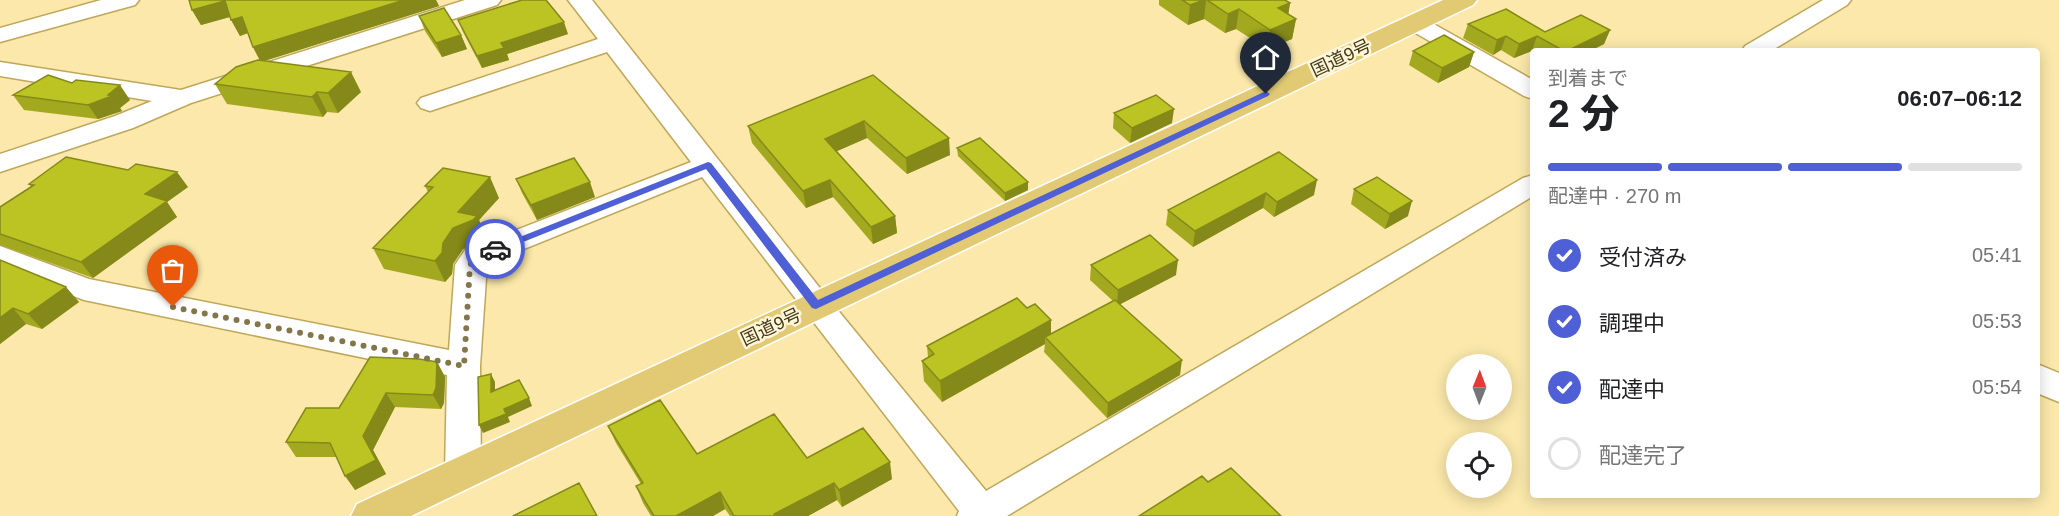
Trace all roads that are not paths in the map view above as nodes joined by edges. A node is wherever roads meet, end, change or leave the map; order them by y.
1 (128, 0) edge
2 (489, 0) edge
3 (580, 0) edge
4 (1464, 0) edge
5 (1839, 0) edge
6 (1415, 23) junction
7 (0, 35) edge
8 (612, 42) junction
9 (1759, 48) edge
10 (0, 69) edge
11 (1530, 89) edge
12 (182, 98) junction
13 (430, 104) dead end
14 (0, 163) edge
15 (708, 165) junction
16 (1530, 186) edge
17 (0, 256) edge
18 (816, 306) junction
19 (464, 366) junction
20 (2040, 378) edge
21 (2059, 389) edge
22 (463, 473) junction
23 (980, 515) edge
24 (370, 516) edge

1 - 7 street
2 - 12 street
3 - 8 street
4 - 6 highway, 国道9号
5 - 9 street
6 - 11 street
6 - 18 highway, 国道9号
8 - 13 street
8 - 15 street
10 - 12 street
12 - 14 street
15 - 18 street
15 - 19 street
16 - 23 street
17 - 19 street
18 - 22 highway, 国道9号
18 - 23 street
19 - 22 street
20 - 21 street
22 - 24 highway, 国道9号

